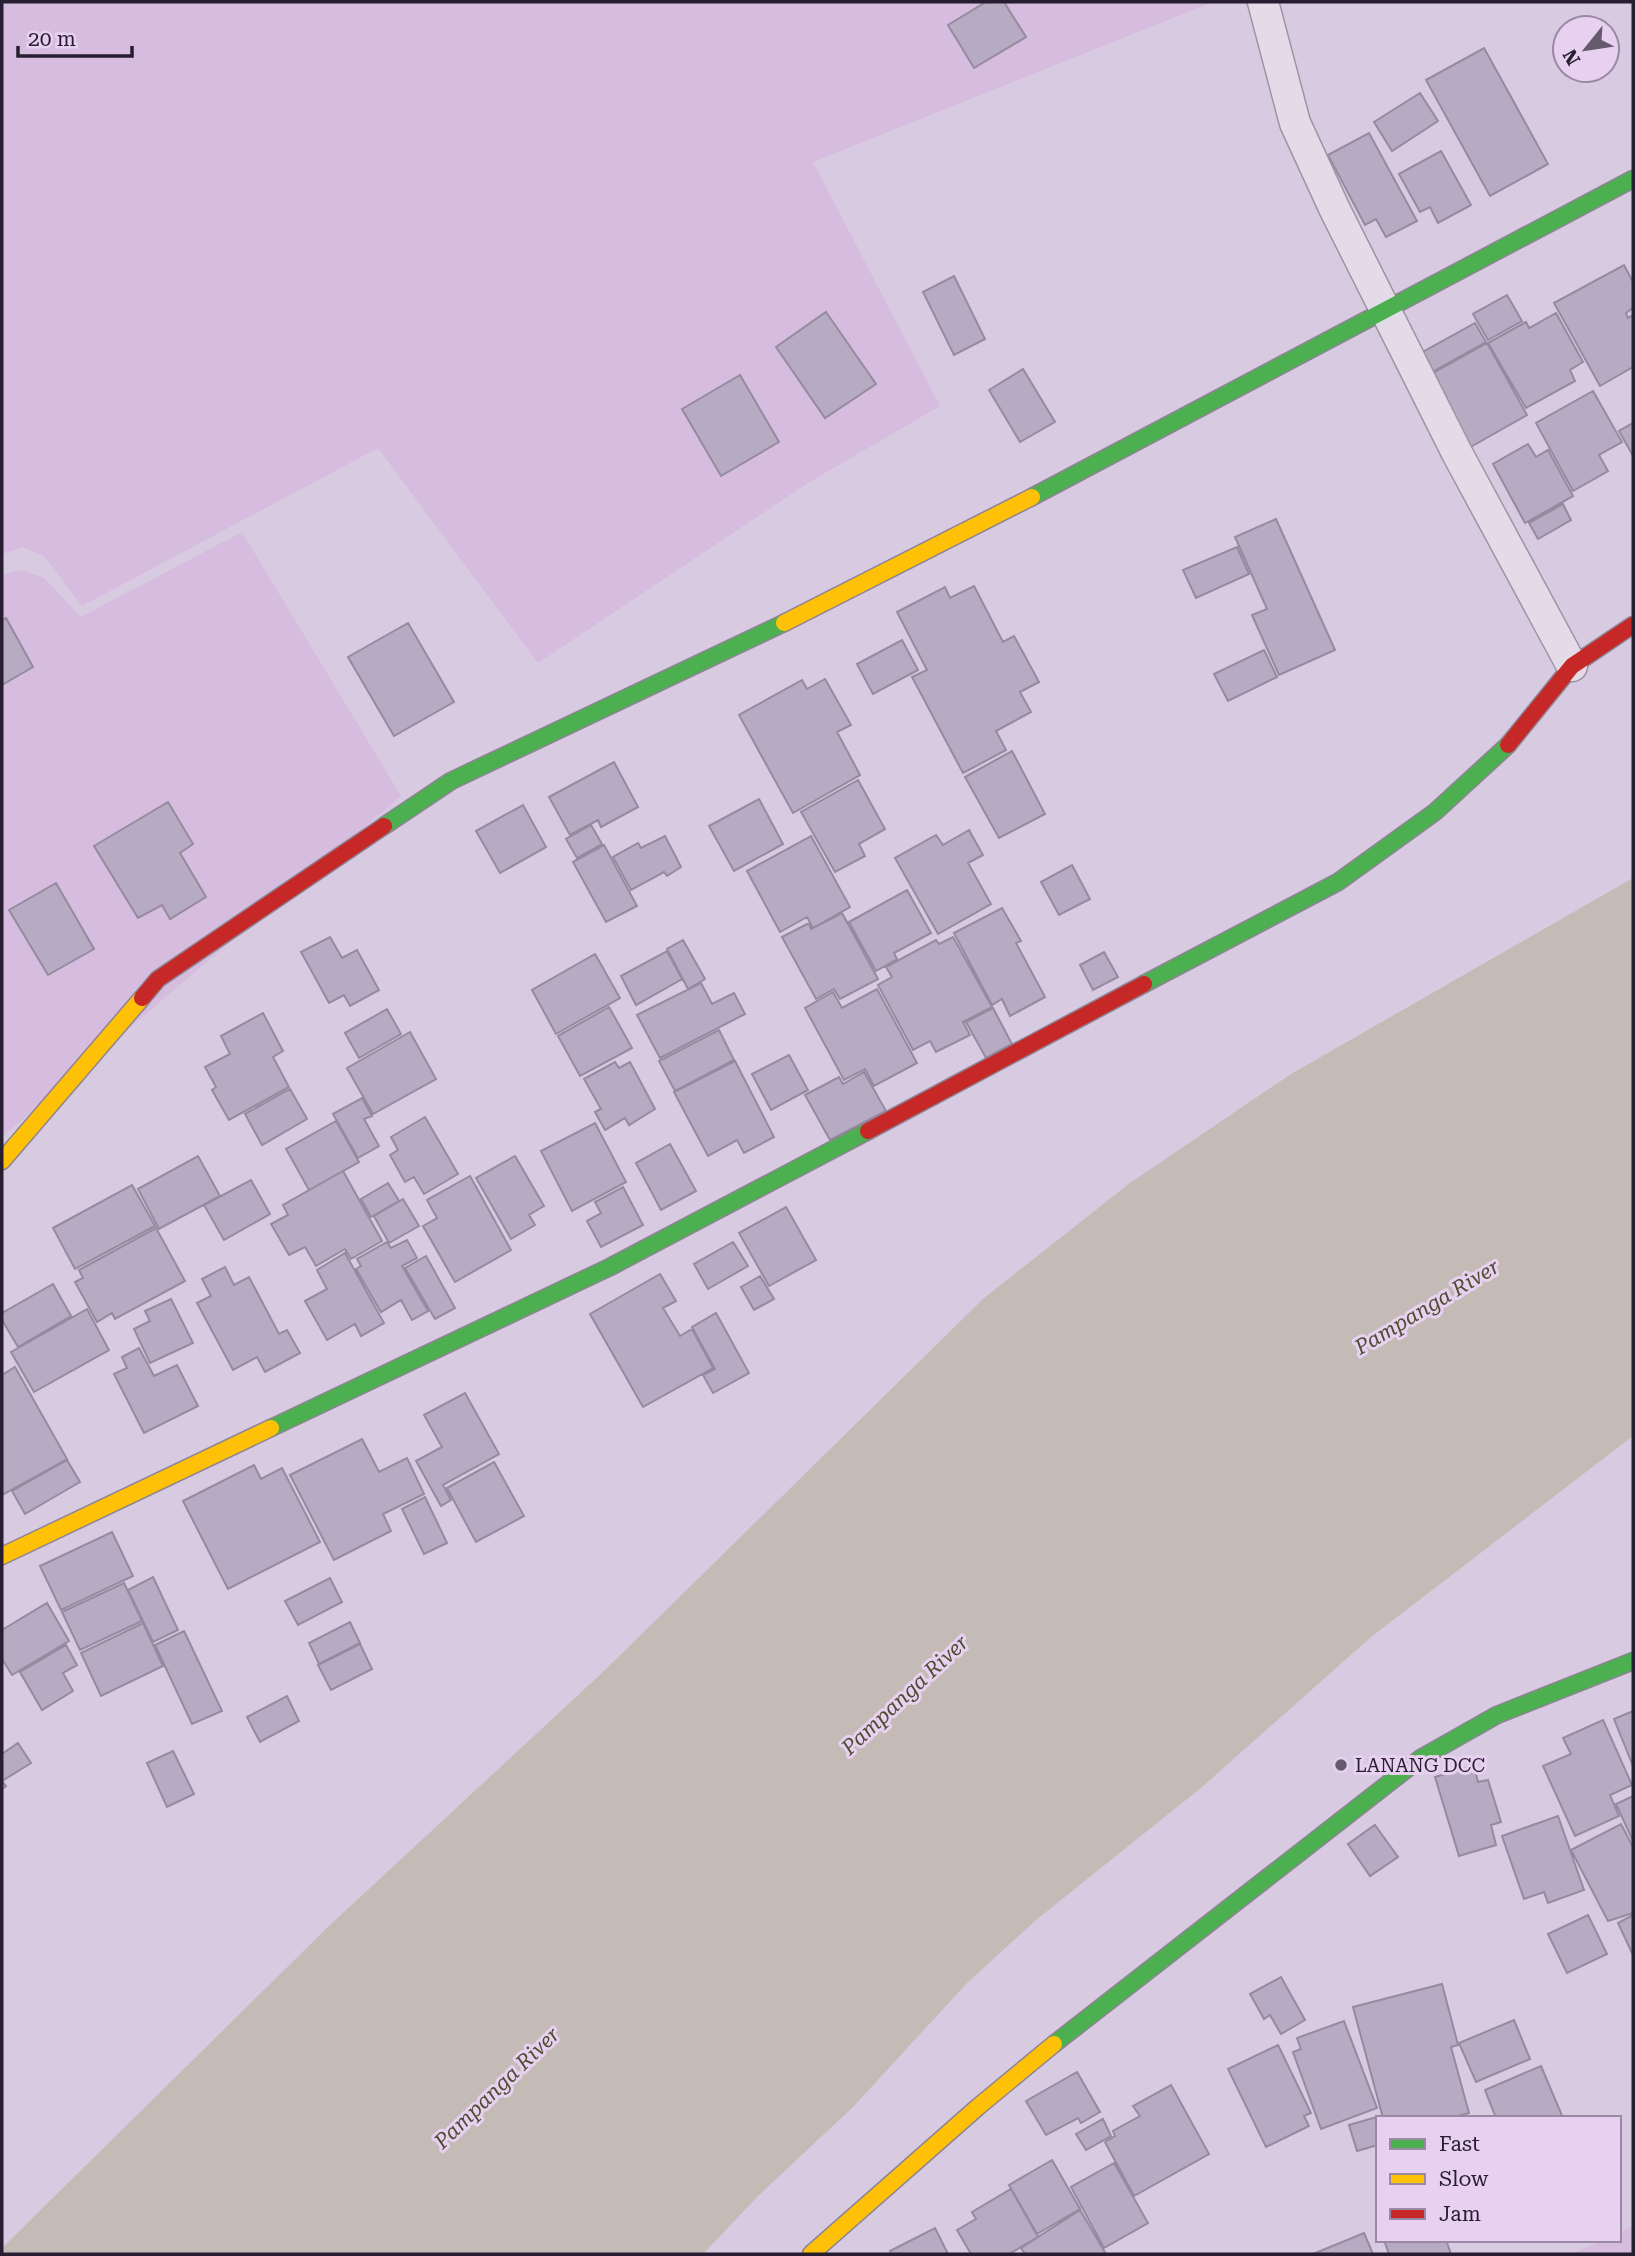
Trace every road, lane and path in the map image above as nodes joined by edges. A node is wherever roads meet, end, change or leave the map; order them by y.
1 (1263, 2) edge
2 (1633, 179) edge
3 (1385, 314) junction
4 (1633, 625) edge
5 (1572, 666) junction
6 (2, 1161) edge
7 (2, 1556) edge
8 (1633, 1661) edge
9 (811, 2254) edge

1 - 3 street
2 - 3 street
3 - 5 street
3 - 6 street
4 - 5 street
5 - 7 street
8 - 9 street

